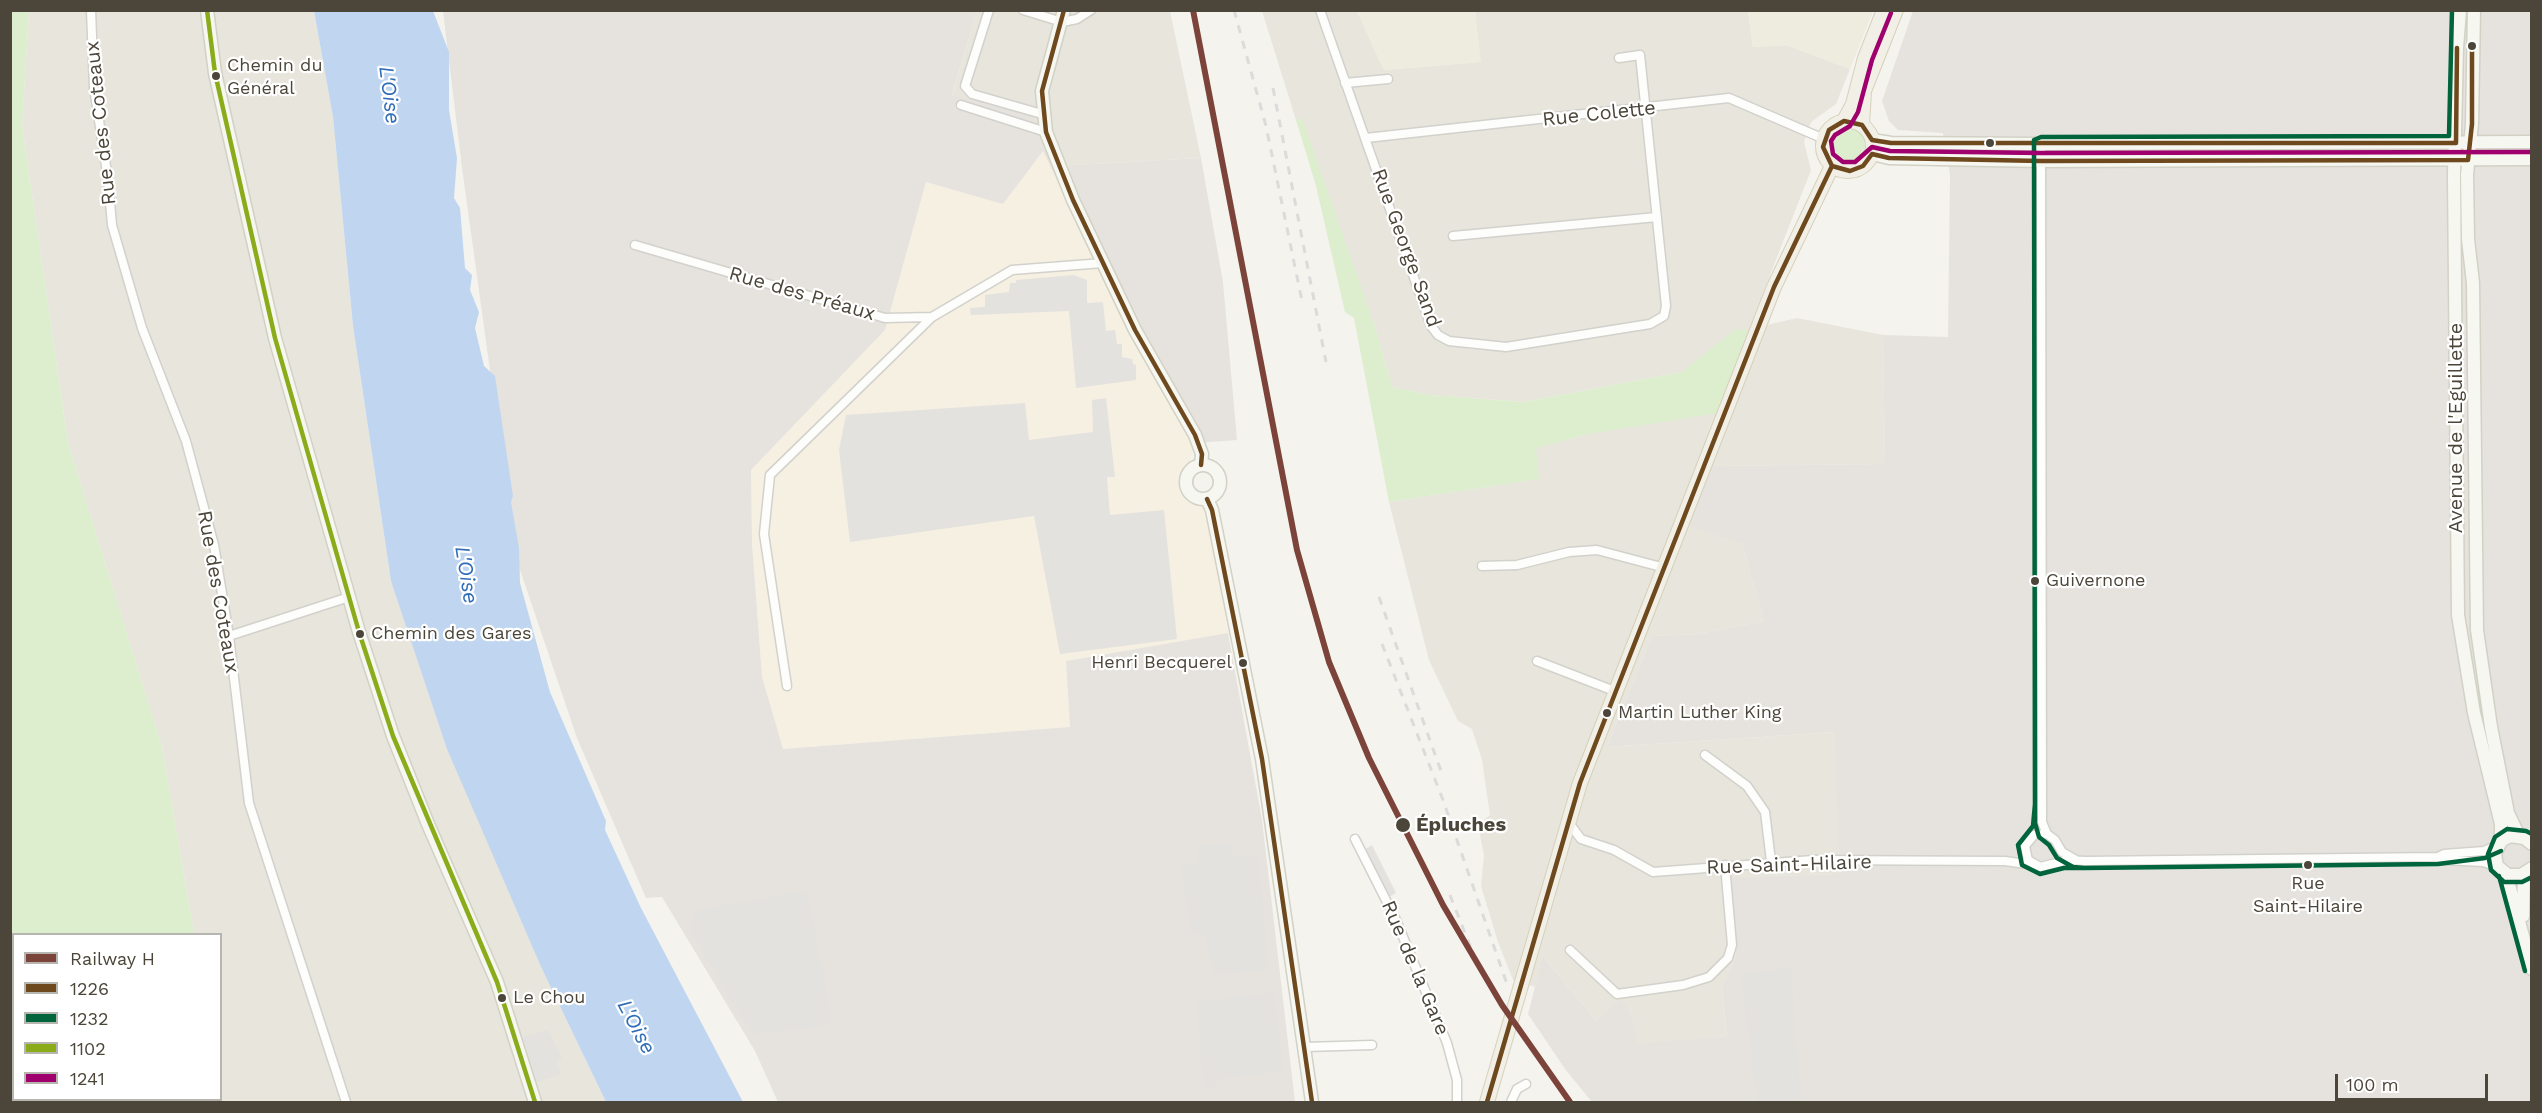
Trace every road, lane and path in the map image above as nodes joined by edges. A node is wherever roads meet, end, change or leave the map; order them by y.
1 (91, 10) edge
2 (207, 10) edge
3 (989, 10) edge
4 (1023, 10) edge
5 (1091, 10) edge
6 (1320, 10) edge
7 (1884, 10) edge
8 (1896, 10) edge
9 (2460, 10) edge
10 (2474, 10) edge
11 (1063, 16) edge
12 (1619, 58) dead end
13 (1388, 80) dead end
14 (1345, 83) junction
15 (961, 105) dead end
16 (1646, 109) junction
17 (1042, 114) junction
18 (1844, 121) junction
19 (1862, 125) junction
20 (1046, 132) junction
21 (1366, 138) junction
22 (1824, 139) junction
23 (2532, 142) edge
24 (2456, 143) junction
25 (2471, 143) junction
26 (2041, 144) junction
27 (1872, 147) junction
28 (2532, 159) edge
29 (2455, 160) junction
30 (2468, 160) junction
31 (2041, 161) junction
32 (1832, 166) junction
33 (1657, 217) junction
34 (1453, 236) dead end
35 (635, 245) dead end
36 (1103, 263) junction
37 (932, 317) junction
38 (1201, 465) junction
39 (1207, 499) junction
40 (1482, 566) dead end
41 (1665, 568) junction
42 (349, 597) junction
43 (229, 636) junction
44 (1537, 661) dead end
45 (787, 686) dead end
46 (1617, 692) junction
47 (1705, 754) dead end
48 (1568, 819) junction
49 (2042, 834) junction
50 (2519, 836) junction
51 (1355, 839) dead end
52 (1581, 839) junction
53 (2027, 843) junction
54 (2499, 843) junction
55 (2532, 844) edge
56 (1560, 847) junction
57 (2059, 848) junction
58 (2438, 857) junction
59 (2076, 860) junction
60 (1771, 861) junction
61 (2005, 861) junction
62 (2054, 863) junction
63 (1725, 865) junction
64 (2033, 865) junction
65 (2502, 871) junction
66 (2528, 871) edge
67 (2524, 938) junction
68 (1570, 950) dead end
69 (2532, 969) edge
70 (1372, 1045) dead end
71 (1305, 1047) junction
72 (1526, 1084) dead end
73 (346, 1102) edge
74 (535, 1102) edge
75 (1312, 1102) edge
76 (1457, 1102) edge
77 (1487, 1102) edge
78 (1511, 1102) edge

1 - 43 street, Rue des Coteaux
2 - 42 street
3 - 17 street
4 - 11 street
5 - 11 street
6 - 14 street, Rue George Sand
7 - 18 main road
8 - 19 main road
9 - 24 street, Avenue de l'Eguillette
10 - 25 street, Avenue de l'Eguillette
11 - 17 street
12 - 16 street, Rue George Sand
13 - 14 street
14 - 21 street, Rue George Sand
15 - 20 street
16 - 21 street, Rue Colette
16 - 22 street, Rue Colette
16 - 33 street, Rue George Sand
17 - 20 street
18 - 19 main road
18 - 22 main road
19 - 27 main road
20 - 36 street
21 - 33 street, Rue George Sand
22 - 32 main road
23 - 25 street
24 - 25 street
24 - 26 street
24 - 29 street, Avenue de l'Eguillette
25 - 30 street, Avenue de l'Eguillette
26 - 27 street
26 - 31 street
27 - 31 street
27 - 32 main road
28 - 30 street
29 - 30 street
29 - 31 street
29 - 54 street, Avenue de l'Eguillette
30 - 50 street, Avenue de l'Eguillette
31 - 49 street
32 - 41 main road
33 - 34 street
35 - 37 street, Rue des Préaux
36 - 37 street, Rue des Préaux
36 - 38 street
37 - 45 street
38 - 39 street
38 - 39 street
39 - 71 street
40 - 41 street
41 - 46 main road
42 - 43 street
42 - 74 street
43 - 73 street, Rue des Coteaux
44 - 46 street
46 - 48 main road
47 - 60 street
48 - 52 street
48 - 56 main road
49 - 53 street
49 - 57 street
50 - 54 street
50 - 55 street
51 - 76 street, Rue de la Gare
52 - 56 street
52 - 63 street, Rue Saint-Hilaire
53 - 61 street
53 - 64 street
54 - 58 street, Rue Saint-Hilaire
54 - 65 street, Avenue de l'Eguillette
56 - 77 main road
57 - 59 street
57 - 62 street
58 - 59 street, Rue Saint-Hilaire
58 - 65 street, Rue Saint-Hilaire
59 - 62 street, Rue Saint-Hilaire
60 - 61 street, Rue Saint-Hilaire
60 - 63 street, Rue Saint-Hilaire
61 - 64 street, Rue Saint-Hilaire
62 - 64 street, Rue Saint-Hilaire
63 - 68 street
65 - 66 street
65 - 67 street
66 - 67 street
67 - 69 street
70 - 71 street
71 - 75 street
72 - 78 street

